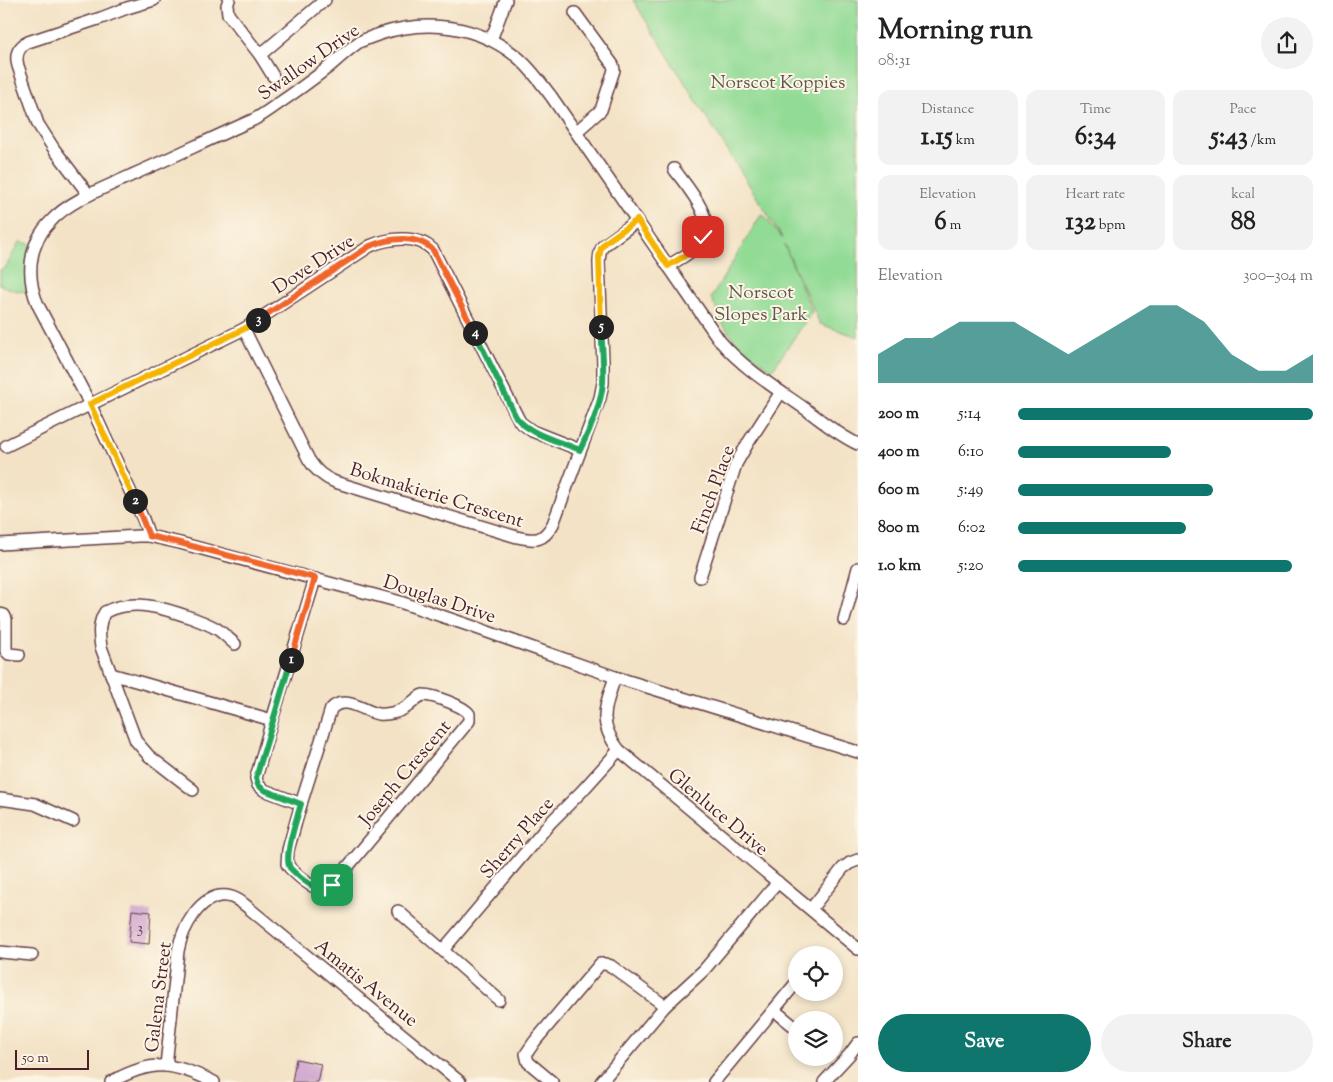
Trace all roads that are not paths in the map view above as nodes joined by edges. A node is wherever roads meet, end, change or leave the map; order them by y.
1 (154, 0) edge
2 (229, 0) edge
3 (325, 0) edge
4 (506, 0) edge
5 (575, 13) dead end
6 (490, 40) junction
7 (260, 55) junction
8 (274, 76) dead end
9 (576, 132) junction
10 (674, 169) dead end
11 (89, 195) junction
12 (637, 220) junction
13 (668, 266) junction
14 (244, 329) junction
15 (780, 392) junction
16 (90, 404) junction
17 (858, 444) edge
18 (6, 446) dead end
19 (580, 450) junction
20 (149, 536) junction
21 (0, 544) edge
22 (858, 568) edge
23 (700, 577) dead end
24 (315, 578) junction
25 (0, 614) edge
26 (844, 620) dead end
27 (235, 644) dead end
28 (19, 655) dead end
29 (111, 674) junction
30 (615, 677) junction
31 (272, 720) junction
32 (619, 750) junction
33 (858, 752) edge
34 (193, 790) dead end
35 (0, 799) edge
36 (301, 804) junction
37 (73, 821) dead end
38 (858, 860) edge
39 (778, 882) junction
40 (811, 909) junction
41 (251, 910) joint
42 (398, 911) dead end
43 (858, 949) edge
44 (443, 950) junction
45 (0, 952) edge
46 (32, 955) dead end
47 (788, 993) edge
48 (499, 1000) dead end
49 (665, 1006) junction
50 (774, 1010) junction
51 (788, 1021) edge
52 (858, 1043) edge
53 (843, 1058) edge
54 (166, 1066) junction
55 (832, 1066) edge
56 (111, 1082) edge
57 (214, 1082) edge
58 (460, 1082) edge
59 (552, 1082) edge
60 (601, 1082) edge
61 (714, 1082) edge
62 (824, 1082) edge

1 - 11 street
2 - 7 street
3 - 7 street
4 - 6 street
5 - 9 street
6 - 9 street, Swallow Drive
6 - 11 street, Swallow Drive
7 - 8 street
9 - 12 street, Swallow Drive
10 - 13 street
11 - 16 street, Swallow Drive
12 - 13 street, Swallow Drive
12 - 19 street, Bokmakierie Crescent
13 - 15 street, Swallow Drive
14 - 16 street, Dove Drive
14 - 19 street, Dove Drive
14 - 19 street, Bokmakierie Crescent
15 - 17 street, Swallow Drive
15 - 23 street, Finch Place
16 - 18 street, Dove Drive
16 - 20 street, Swallow Drive
20 - 21 street, Douglas Drive
20 - 24 street, Douglas Drive
22 - 26 street
24 - 30 street, Douglas Drive
24 - 31 street
25 - 28 street
27 - 29 street
29 - 31 street
29 - 34 street
30 - 32 street, Glenluce Drive
30 - 33 street, Douglas Drive
31 - 36 street
32 - 39 street, Glenluce Drive
32 - 44 street, Sherry Place
35 - 37 street
36 - 36 street, Joseph Crescent
38 - 40 street
39 - 40 street, Glenluce Drive
39 - 49 street
40 - 43 street, Glenluce Drive
41 - 54 street, Galena Street
41 - 58 street, Amatis Avenue
42 - 44 street
44 - 48 street
45 - 46 street
47 - 50 street
49 - 59 street
49 - 60 street
50 - 51 street
50 - 61 street
52 - 53 street
54 - 56 street
54 - 57 street
55 - 62 street

